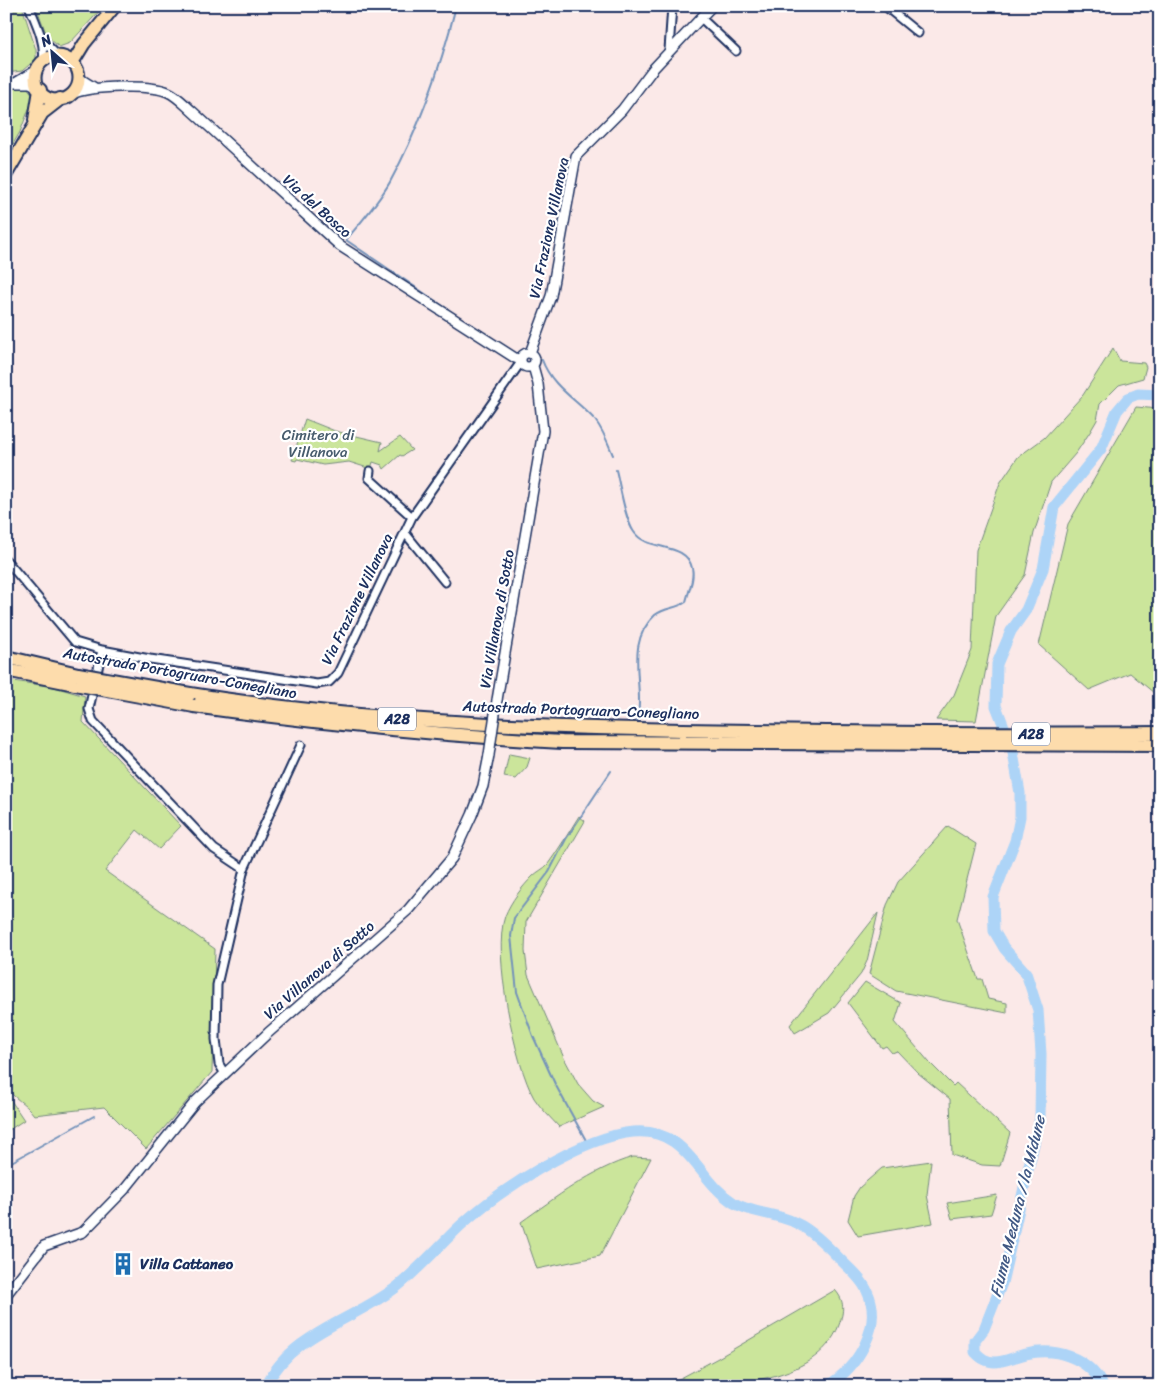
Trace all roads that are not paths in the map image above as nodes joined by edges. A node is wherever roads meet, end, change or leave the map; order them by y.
1 (29, 6) edge
2 (115, 6) edge
3 (672, 6) edge
4 (712, 6) edge
5 (885, 6) edge
6 (701, 18) junction
7 (918, 33) dead end
8 (41, 38) junction
9 (670, 50) junction
10 (736, 51) dead end
11 (66, 59) junction
12 (40, 66) junction
13 (79, 78) junction
14 (17, 82) junction
15 (6, 83) edge
16 (39, 88) junction
17 (97, 89) junction
18 (72, 94) junction
19 (60, 100) junction
20 (34, 125) junction
21 (6, 174) edge
22 (530, 353) junction
23 (521, 361) junction
24 (533, 366) junction
25 (370, 471) dead end
26 (412, 517) junction
27 (405, 533) junction
28 (6, 560) edge
29 (444, 582) dead end
30 (102, 650) junction
31 (6, 652) edge
32 (6, 657) edge
33 (6, 670) edge
34 (53, 674) junction
35 (6, 676) edge
36 (1160, 734) edge
37 (903, 739) junction
38 (301, 745) dead end
39 (1160, 746) edge
40 (244, 869) junction
41 (225, 1074) junction
42 (6, 1295) edge

1 - 8 street
2 - 11 main road
3 - 9 street
4 - 6 street, Via Frazione Villanova
5 - 7 street
6 - 9 street, Via Frazione Villanova
6 - 10 street
8 - 11 street
8 - 12 street
9 - 22 street, Via Frazione Villanova
11 - 12 main road
11 - 13 main road
12 - 14 street
12 - 16 main road
13 - 17 street
13 - 18 main road
14 - 15 street
14 - 16 street
16 - 19 main road
16 - 20 highway
17 - 18 street, Via del Bosco
17 - 23 street, Via del Bosco
18 - 19 main road
19 - 20 highway
20 - 21 highway
22 - 23 street
22 - 24 street
23 - 24 street
23 - 26 street, Via Frazione Villanova
24 - 41 street, Via Villanova di Sotto, bridge
25 - 26 street
26 - 27 street, Via Frazione Villanova
27 - 29 street
27 - 30 street, Via Frazione Villanova
28 - 30 street
30 - 40 street
31 - 34 highway
32 - 34 highway, Autostrada Portogruaro-Conegliano / A28
33 - 34 highway, Autostrada Portogruaro-Conegliano / A28
34 - 35 highway
34 - 37 highway, Autostrada Portogruaro-Conegliano / A28, bridge
36 - 37 highway, Autostrada Portogruaro-Conegliano / A28
37 - 39 highway, Autostrada Portogruaro-Conegliano / A28
38 - 40 street
40 - 41 street
41 - 42 street, Via Villanova di Sotto

